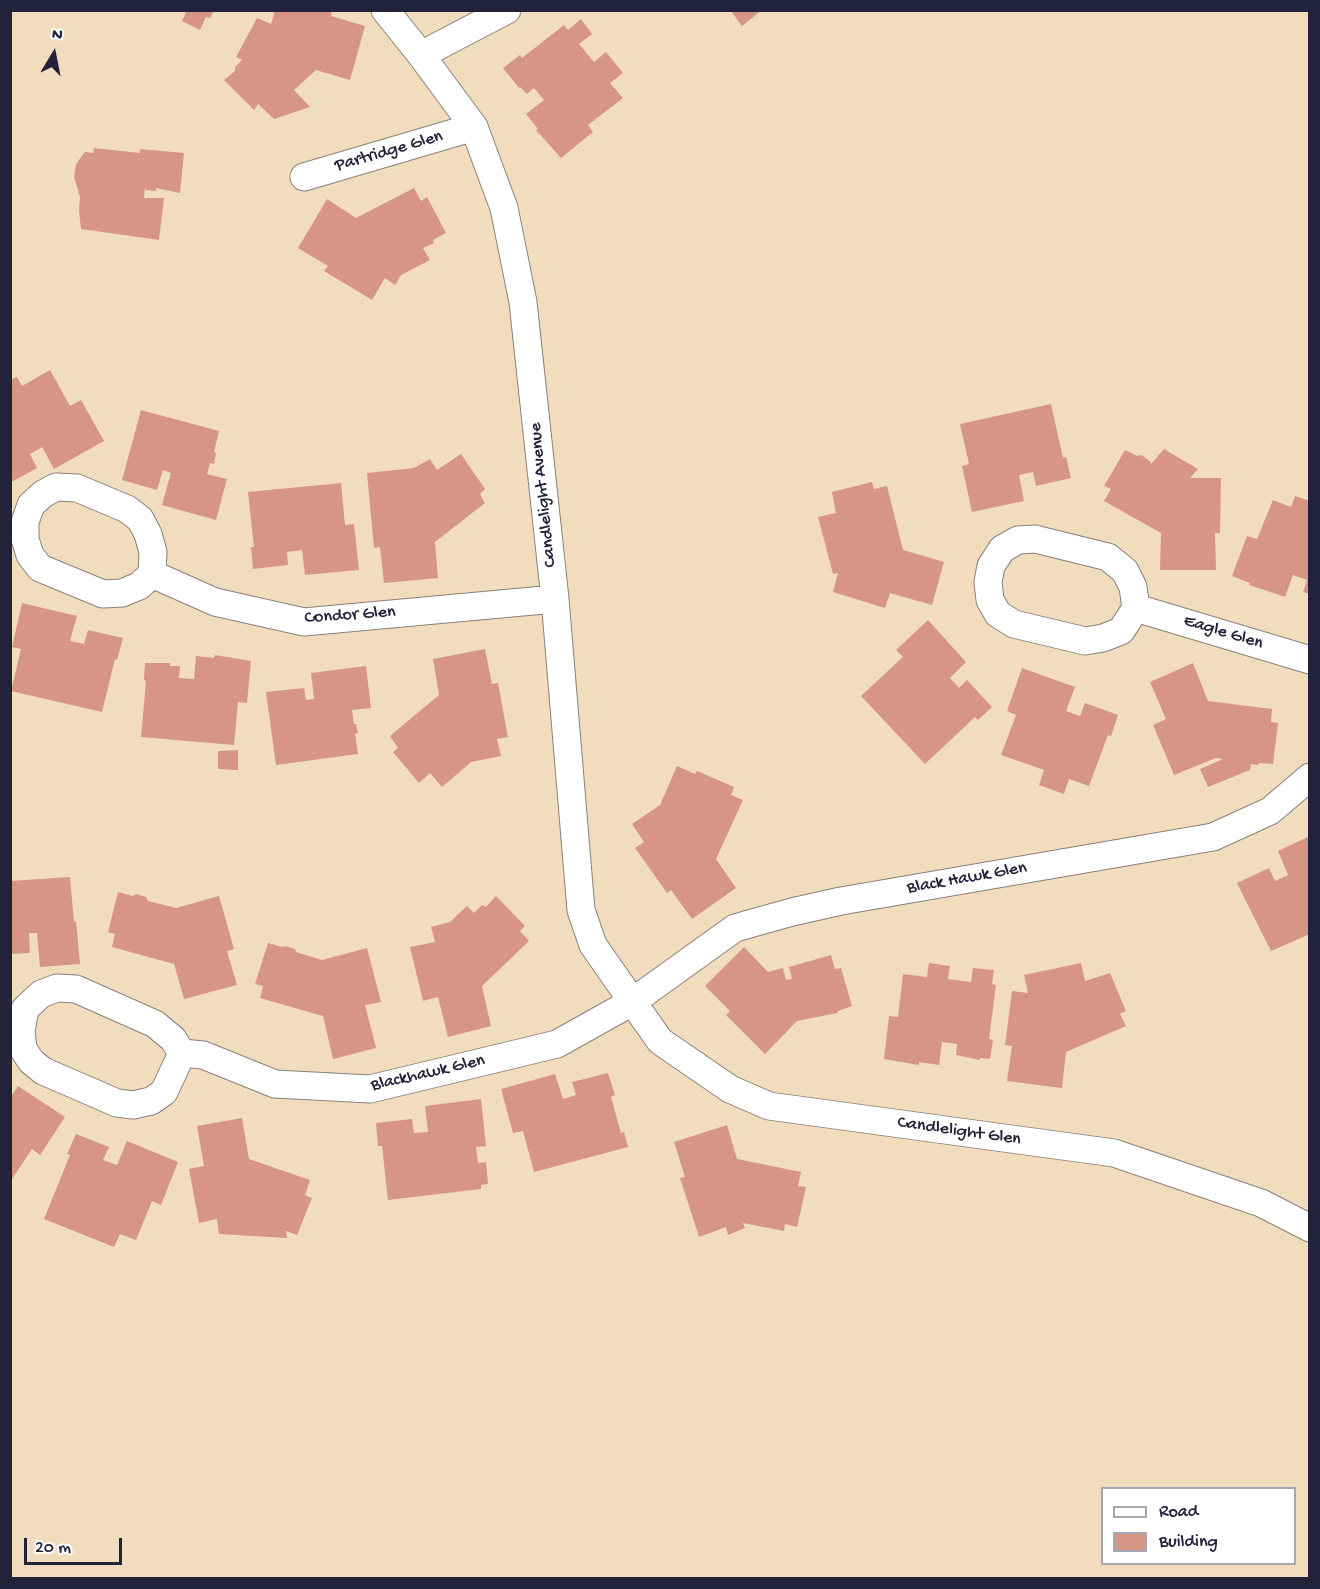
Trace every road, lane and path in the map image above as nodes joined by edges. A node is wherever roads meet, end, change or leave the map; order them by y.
1 (385, 10) edge
2 (507, 10) edge
3 (421, 55) junction
4 (474, 127) junction
5 (304, 177) dead end
6 (152, 574) junction
7 (555, 599) junction
8 (1136, 608) junction
9 (1310, 660) edge
10 (1310, 777) edge
11 (632, 1002) junction
12 (182, 1053) junction
13 (1310, 1228) edge

1 - 3 street, Candlelight Avenue
2 - 3 street
3 - 4 street, Candlelight Avenue
4 - 5 street, Partridge Glen
4 - 7 street, Candlelight Avenue
6 - 6 street
6 - 7 street, Condor Glen
7 - 11 street, Candlelight Avenue
8 - 8 street
8 - 9 street, Eagle Glen
10 - 11 street, Black Hawk Glen
11 - 12 street, Blackhawk Glen
11 - 13 street, Candlelight Glen
12 - 12 street

